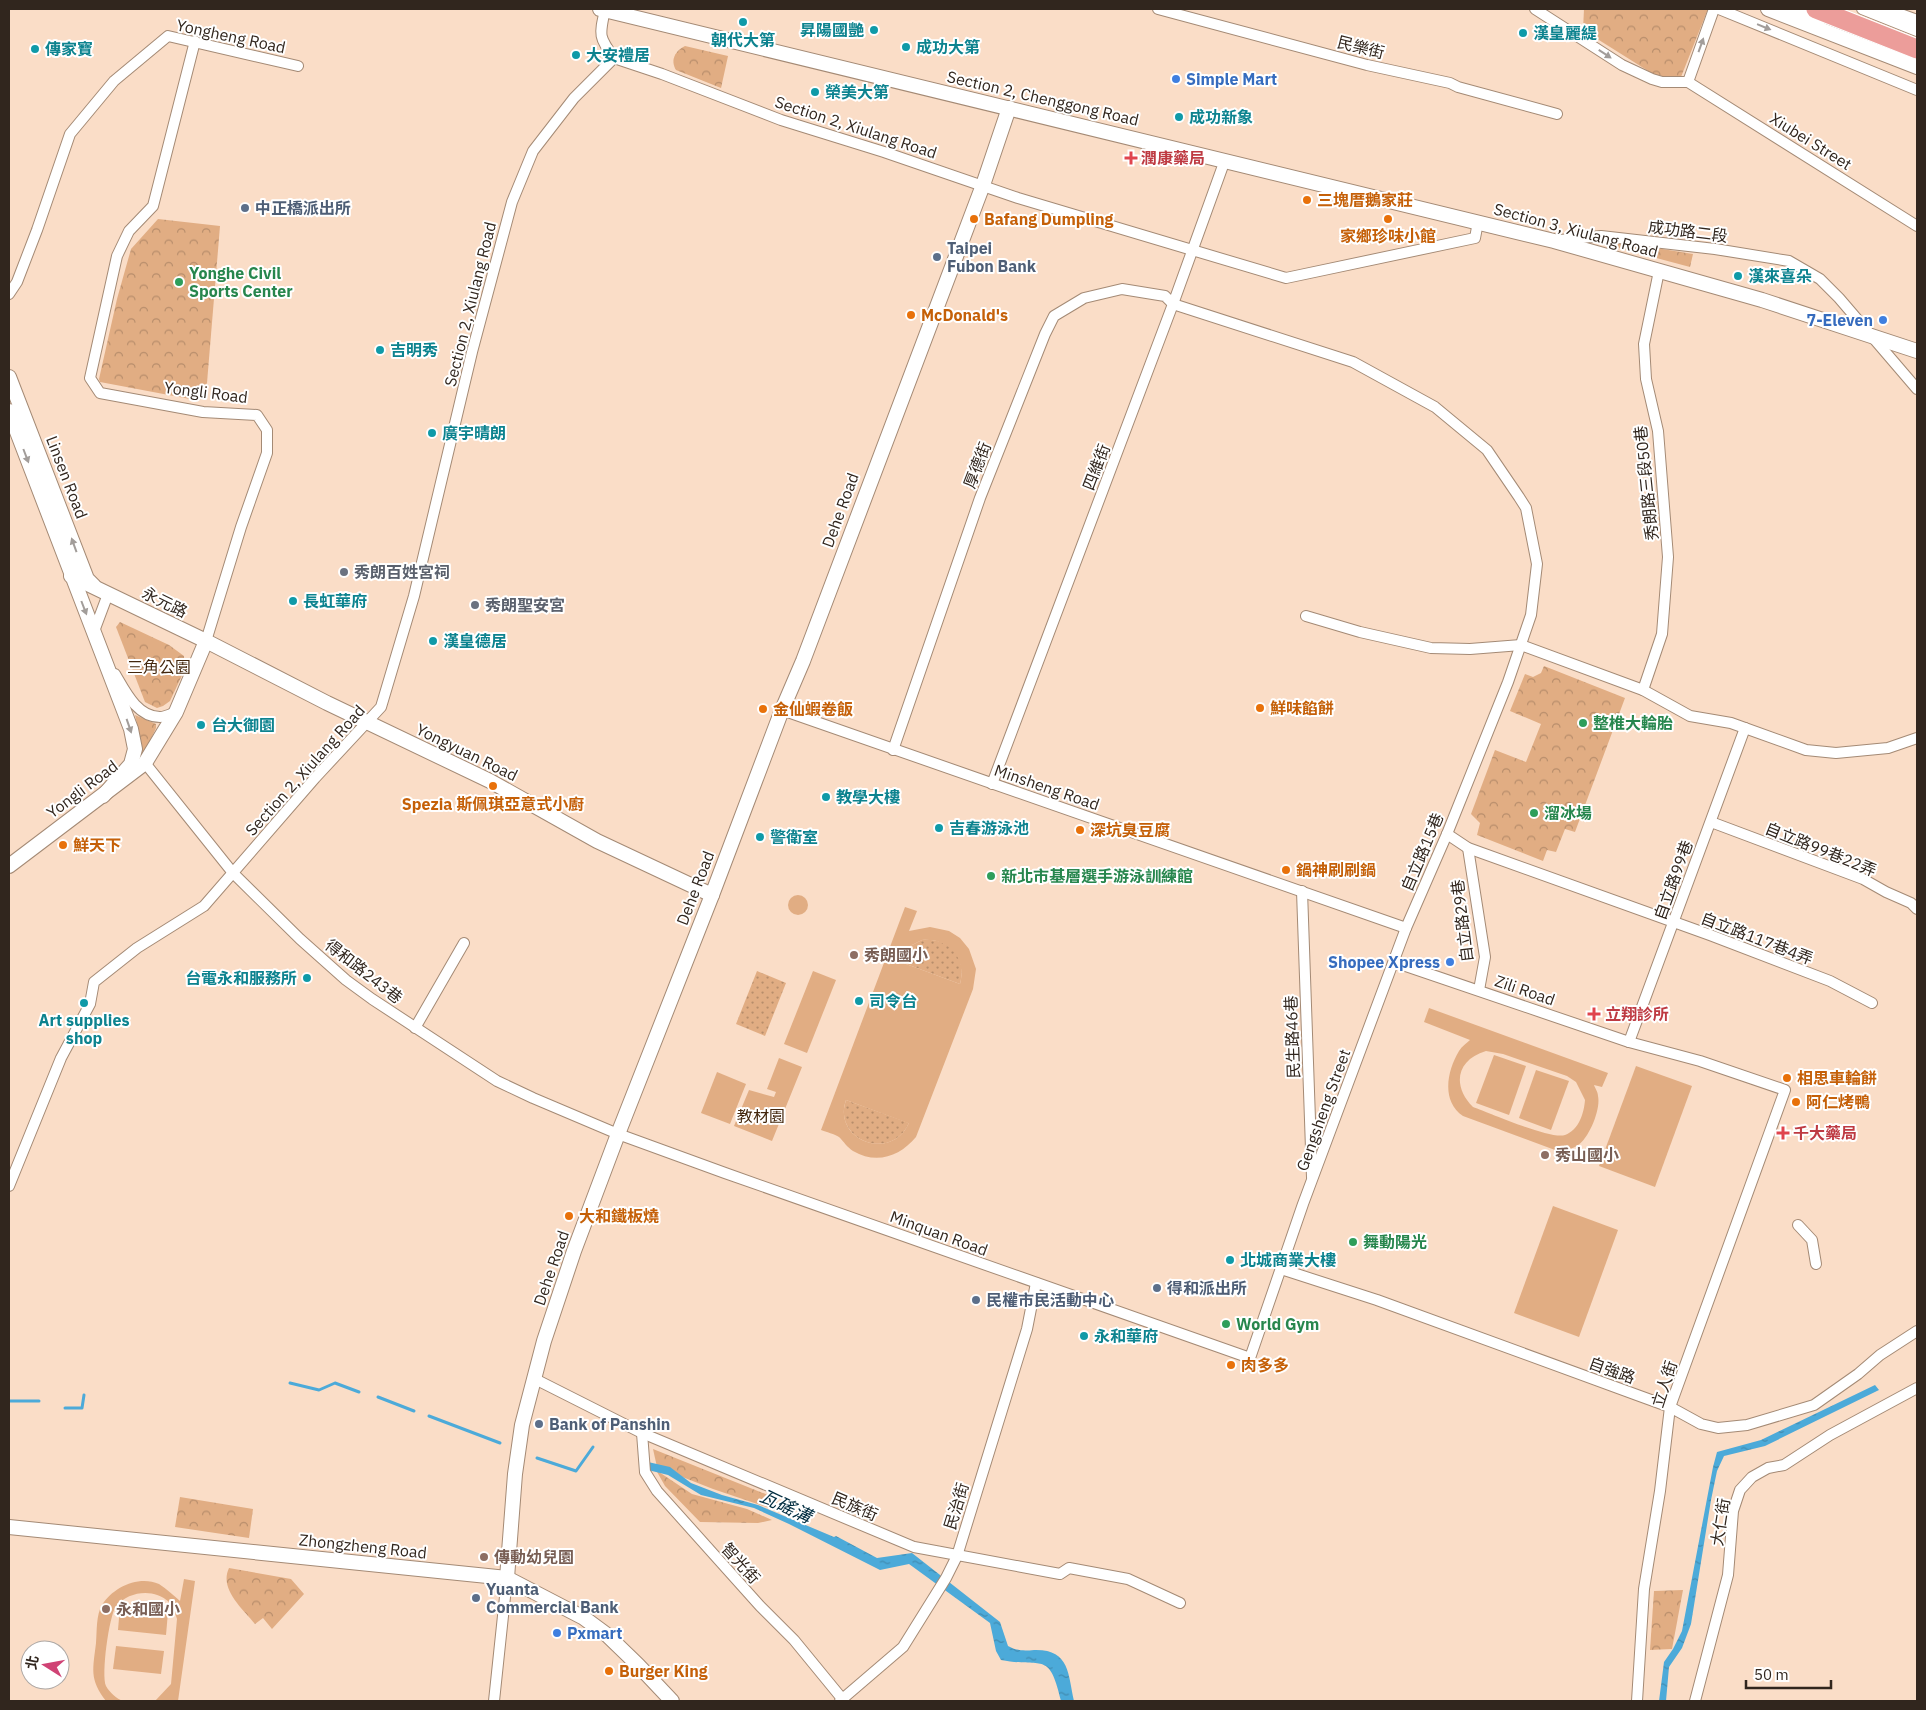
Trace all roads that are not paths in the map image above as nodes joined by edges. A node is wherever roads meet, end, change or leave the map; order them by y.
1 (603, 9) edge
2 (1158, 9) edge
3 (1535, 9) edge
4 (1714, 9) edge
5 (1719, 9) edge
6 (1768, 9) edge
7 (1791, 9) edge
8 (1816, 9) edge
9 (1844, 9) edge
10 (1862, 9) edge
11 (1881, 9) edge
12 (1917, 22) edge
13 (1917, 31) edge
14 (1917, 37) edge
15 (195, 41) junction
16 (1917, 49) edge
17 (1917, 57) edge
18 (614, 58) junction
19 (298, 66) dead end
20 (1917, 67) edge
21 (1688, 82) junction
22 (1917, 90) edge
23 (1009, 108) junction
24 (1557, 114) dead end
25 (1225, 160) junction
26 (983, 185) junction
27 (1478, 222) junction
28 (1917, 226) edge
29 (1554, 241) junction
30 (1192, 250) junction
31 (1659, 271) junction
32 (9, 294) edge
33 (1174, 304) junction
34 (1872, 336) junction
35 (1917, 351) edge
36 (9, 377) edge
37 (1917, 389) edge
38 (1435, 407) joint
39 (9, 411) edge
40 (71, 576) junction
41 (102, 591) junction
42 (1306, 616) dead end
43 (93, 634) junction
44 (206, 641) junction
45 (1521, 645) junction
46 (99, 648) junction
47 (1643, 690) junction
48 (782, 710) junction
49 (176, 712) junction
50 (368, 723) junction
51 (1745, 728) junction
52 (1917, 738) edge
53 (893, 750) junction
54 (145, 764) junction
55 (992, 784) junction
56 (103, 796) junction
57 (1712, 822) junction
58 (1447, 834) junction
59 (1468, 848) junction
60 (9, 866) edge
61 (232, 873) junction
62 (1302, 891) junction
63 (712, 895) junction
64 (1915, 904) edge
65 (1673, 923) junction
66 (1406, 928) junction
67 (464, 943) dead end
68 (1394, 962) junction
69 (1479, 990) junction
70 (1872, 1003) dead end
71 (415, 1028) junction
72 (1629, 1042) junction
73 (1785, 1090) joint
74 (618, 1134) junction
75 (1312, 1183) junction
76 (9, 1186) edge
77 (1798, 1225) dead end
78 (1816, 1264) dead end
79 (1281, 1269) junction
80 (1036, 1283) junction
81 (1917, 1331) edge
82 (1250, 1358) joint
83 (534, 1378) junction
84 (1917, 1388) edge
85 (1670, 1407) junction
86 (642, 1433) junction
87 (9, 1527) edge
88 (957, 1556) junction
89 (507, 1578) junction
90 (1180, 1604) dead end
91 (494, 1701) edge
92 (672, 1701) edge
93 (842, 1701) edge
94 (1637, 1701) edge
95 (1695, 1701) edge

1 - 18 street
1 - 23 street, Section 2, Chenggong Road
2 - 24 street, 民樂街
3 -> 21 street
21 -> 4 street
5 -> 22 street
6 - 20 street
7 - 17 street
8 - 16 highway
9 - 14 highway
10 - 13 street
11 - 12 street
15 - 19 street, Yongheng Road
15 - 32 street, Yongheng Road
15 - 44 street, Yongli Road
18 - 26 street, Section 2, Xiulang Road
18 - 50 street, Section 2, Xiulang Road
21 - 28 street, Xiubei Street
23 - 25 street, Section 2, Chenggong Road
23 - 26 street, Dehe Road
25 - 27 street, Section 2, Chenggong Road
25 - 30 street, 四維街
26 - 30 street, Section 2, Xiulang Road
26 - 48 street, Dehe Road
27 - 29 street, Section 3, Xiulang Road
27 - 30 street, Section 3, Xiulang Road
29 - 31 street, Section 3, Xiulang Road
29 - 34 street, 成功路二段
30 - 33 street, 四維街
31 - 34 street, Section 3, Xiulang Road
31 - 47 street, 秀朗路三段50巷
33 - 38 street, 厚德街
33 - 53 street, 厚德街
33 - 55 street, 四維街
34 - 35 street, Section 3, Xiulang Road
34 - 37 street
41 -> 36 street, Linsen Road
38 - 45 street, 自立路15巷
39 -> 40 street, Linsen Road
40 - 41 street
40 -> 43 street, Linsen Road
41 - 43 street
41 - 44 street, 永元路
42 - 45 street
43 - 46 street, Linsen Road
44 - 49 street, Yongli Road
44 - 50 street, Yongyuan Road
45 - 47 street
45 - 58 street, 自立路15巷
46 - 49 street
46 -> 56 street, Linsen Road
47 - 51 street
48 - 53 street, Minsheng Road
48 - 63 street, Dehe Road
49 - 54 street, Yongli Road
50 - 61 street, Section 2, Xiulang Road
50 - 63 street, Yongyuan Road
51 - 52 street
51 - 57 street, 自立路99巷
53 - 55 street, Minsheng Road
54 - 56 street, Yongli Road
54 - 61 street, 得和路243巷
55 - 62 street, Minsheng Road
56 - 60 street, Yongli Road
57 - 64 street, 自立路99巷22弄
57 - 65 street, 自立路99巷
58 - 59 street, 自立路117巷4弄
58 - 66 street, 自立路15巷
59 - 65 street, 自立路117巷4弄
59 - 69 street, 自立路29巷
61 - 71 street, 得和路243巷
61 - 76 street, Section 2, Xiulang Road
62 - 66 street
62 - 75 street, 民生路46巷
63 - 74 street, Dehe Road
65 - 70 street, 自立路117巷4弄
65 - 72 street, 自立路99巷
66 - 68 street
67 - 71 street
68 - 69 street, Zili Road
68 - 75 street, Gengsheng Street
69 - 72 street, Zili Road
71 - 74 street, 得和路243巷
72 - 73 street, Zili Road
73 - 85 street, 立人街
74 - 80 street, Minquan Road
74 - 83 street, Dehe Road
75 - 79 street, Gengsheng Street
77 - 78 street
79 - 82 street, Gengsheng Street
79 - 85 street, 自強路
80 - 82 street, Minquan Road
80 - 88 street, 民治街
81 - 85 street, 自強路
83 - 86 street, 民族街
83 - 89 street, Dehe Road
84 - 95 street, 大仁街
85 - 94 street, 立人街
86 - 88 street, 民族街
86 - 93 street, 智光街
87 - 89 street, Zhongzheng Road
88 - 90 street, 民族街
88 - 93 street, 民治街
89 - 91 street, Dehe Road
89 - 92 street, Zhongzheng Road

